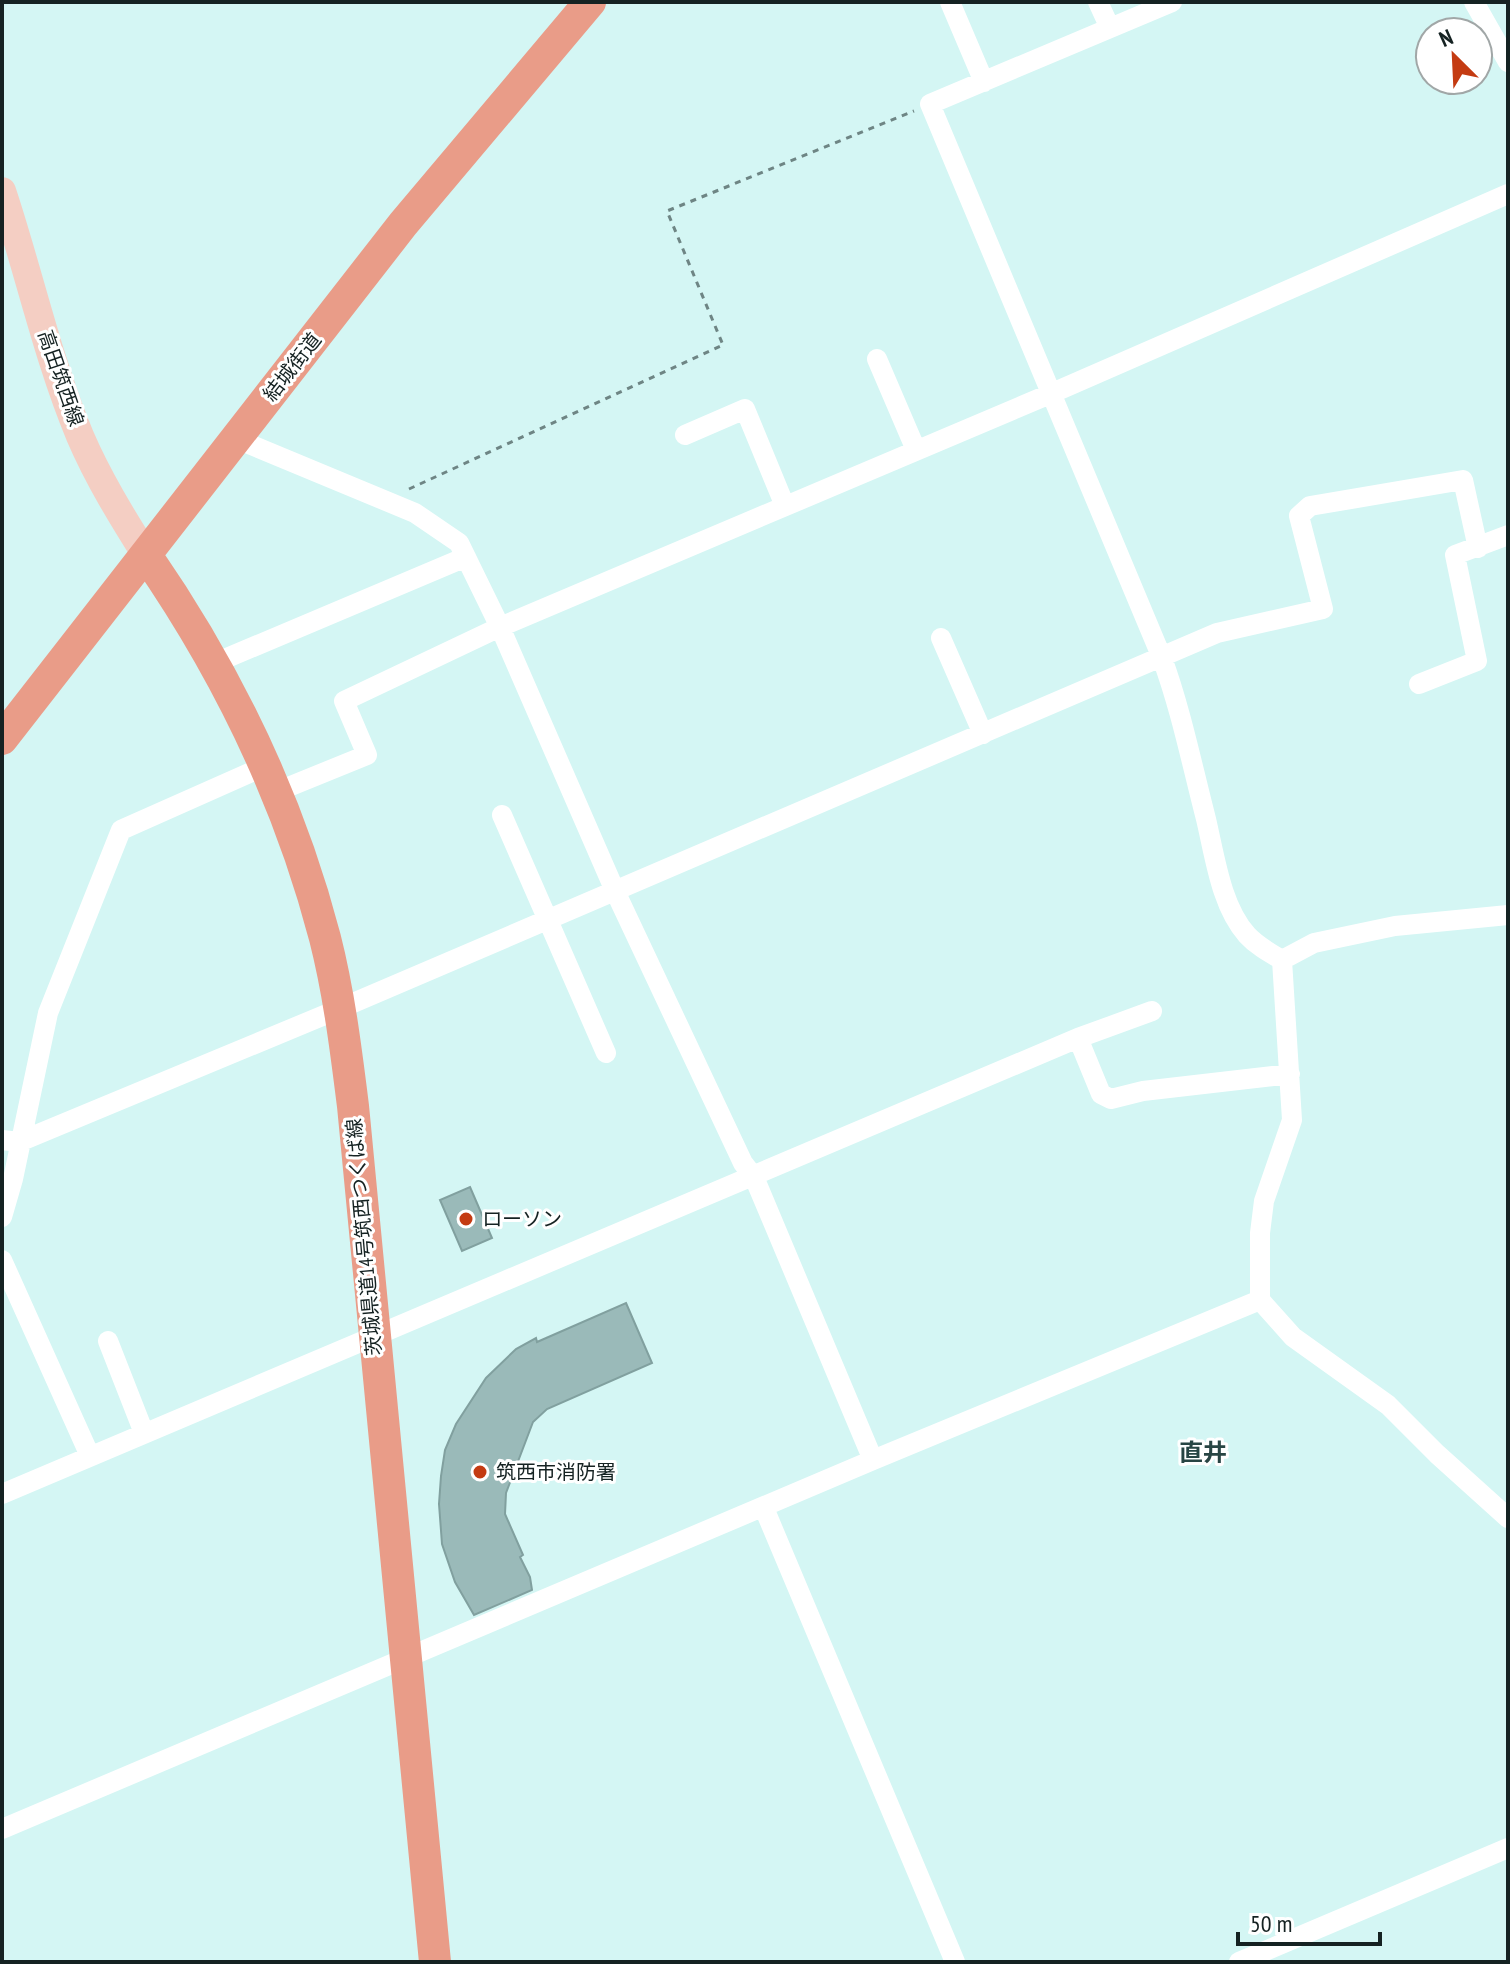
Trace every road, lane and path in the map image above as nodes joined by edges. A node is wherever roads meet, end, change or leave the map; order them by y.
1 (590, 2) edge
2 (951, 2) edge
3 (1098, 2) edge
4 (1172, 2) edge
5 (1474, 2) edge
6 (1110, 28) junction
7 (1508, 62) edge
8 (984, 82) junction
9 (930, 104) junction
10 (1508, 194) edge
11 (4, 203) edge
12 (877, 359) dead end
13 (1050, 394) junction
14 (685, 435) dead end
15 (237, 439) junction
16 (916, 450) junction
17 (384, 500) junction
18 (785, 506) junction
19 (1508, 535) edge
20 (1478, 548) junction
21 (146, 555) junction
22 (466, 557) junction
23 (500, 627) junction
24 (941, 638) dead end
25 (1162, 658) junction
26 (215, 663) junction
27 (1419, 684) dead end
28 (983, 734) junction
29 (2, 739) edge
30 (271, 779) junction
31 (502, 815) dead end
32 (615, 891) junction
33 (1508, 915) edge
34 (548, 920) junction
35 (1282, 960) junction
36 (339, 1009) junction
37 (1152, 1011) dead end
38 (1078, 1038) junction
39 (606, 1053) dead end
40 (1290, 1074) junction
41 (11, 1141) edge
42 (754, 1177) junction
43 (2, 1217) edge
44 (2, 1260) edge
45 (1260, 1300) junction
46 (373, 1336) junction
47 (108, 1341) dead end
48 (144, 1433) junction
49 (90, 1456) junction
50 (873, 1460) junction
51 (2, 1494) edge
52 (764, 1508) junction
53 (1508, 1518) edge
54 (405, 1660) junction
55 (2, 1829) edge
56 (1508, 1848) edge
57 (435, 1962) edge
58 (955, 1962) edge
59 (1239, 1962) edge

1 - 15 main road, 結城街道
2 - 8 street
3 - 6 street
4 - 6 street
5 - 7 street
6 - 8 street
8 - 9 street
9 - 13 street
9 - 17 path
10 - 13 street
11 - 21 main road, 高田筑西線
12 - 16 street
13 - 16 street
13 - 25 street
14 - 18 street
15 - 17 street
15 - 21 main road, 結城街道
16 - 18 street
17 - 22 street
18 - 23 street
19 - 20 street
20 - 25 street
20 - 27 street
21 - 26 main road, 茨城県道14号筑西つくば線
21 - 29 main road, 結城街道
22 - 23 street
22 - 26 street
23 - 30 street
23 - 32 street
24 - 28 street
25 - 28 street
25 - 35 street
26 - 30 main road, 茨城県道14号筑西つくば線
28 - 32 street
30 - 36 main road, 茨城県道14号筑西つくば線
30 - 41 street
31 - 34 street
32 - 34 street
32 - 42 street
33 - 35 street
34 - 36 street
34 - 39 street
35 - 40 street
36 - 41 street
36 - 46 main road, 茨城県道14号筑西つくば線
37 - 38 street
38 - 40 street
38 - 42 street
40 - 45 street
41 - 43 street
42 - 46 street
42 - 50 street
44 - 49 street
45 - 50 street
45 - 53 street
46 - 48 street
46 - 54 main road, 茨城県道14号筑西つくば線
47 - 48 street
48 - 49 street
49 - 51 street
50 - 52 street
52 - 54 street
52 - 58 street
54 - 55 street
54 - 57 main road, 茨城県道14号筑西つくば線
56 - 59 street

